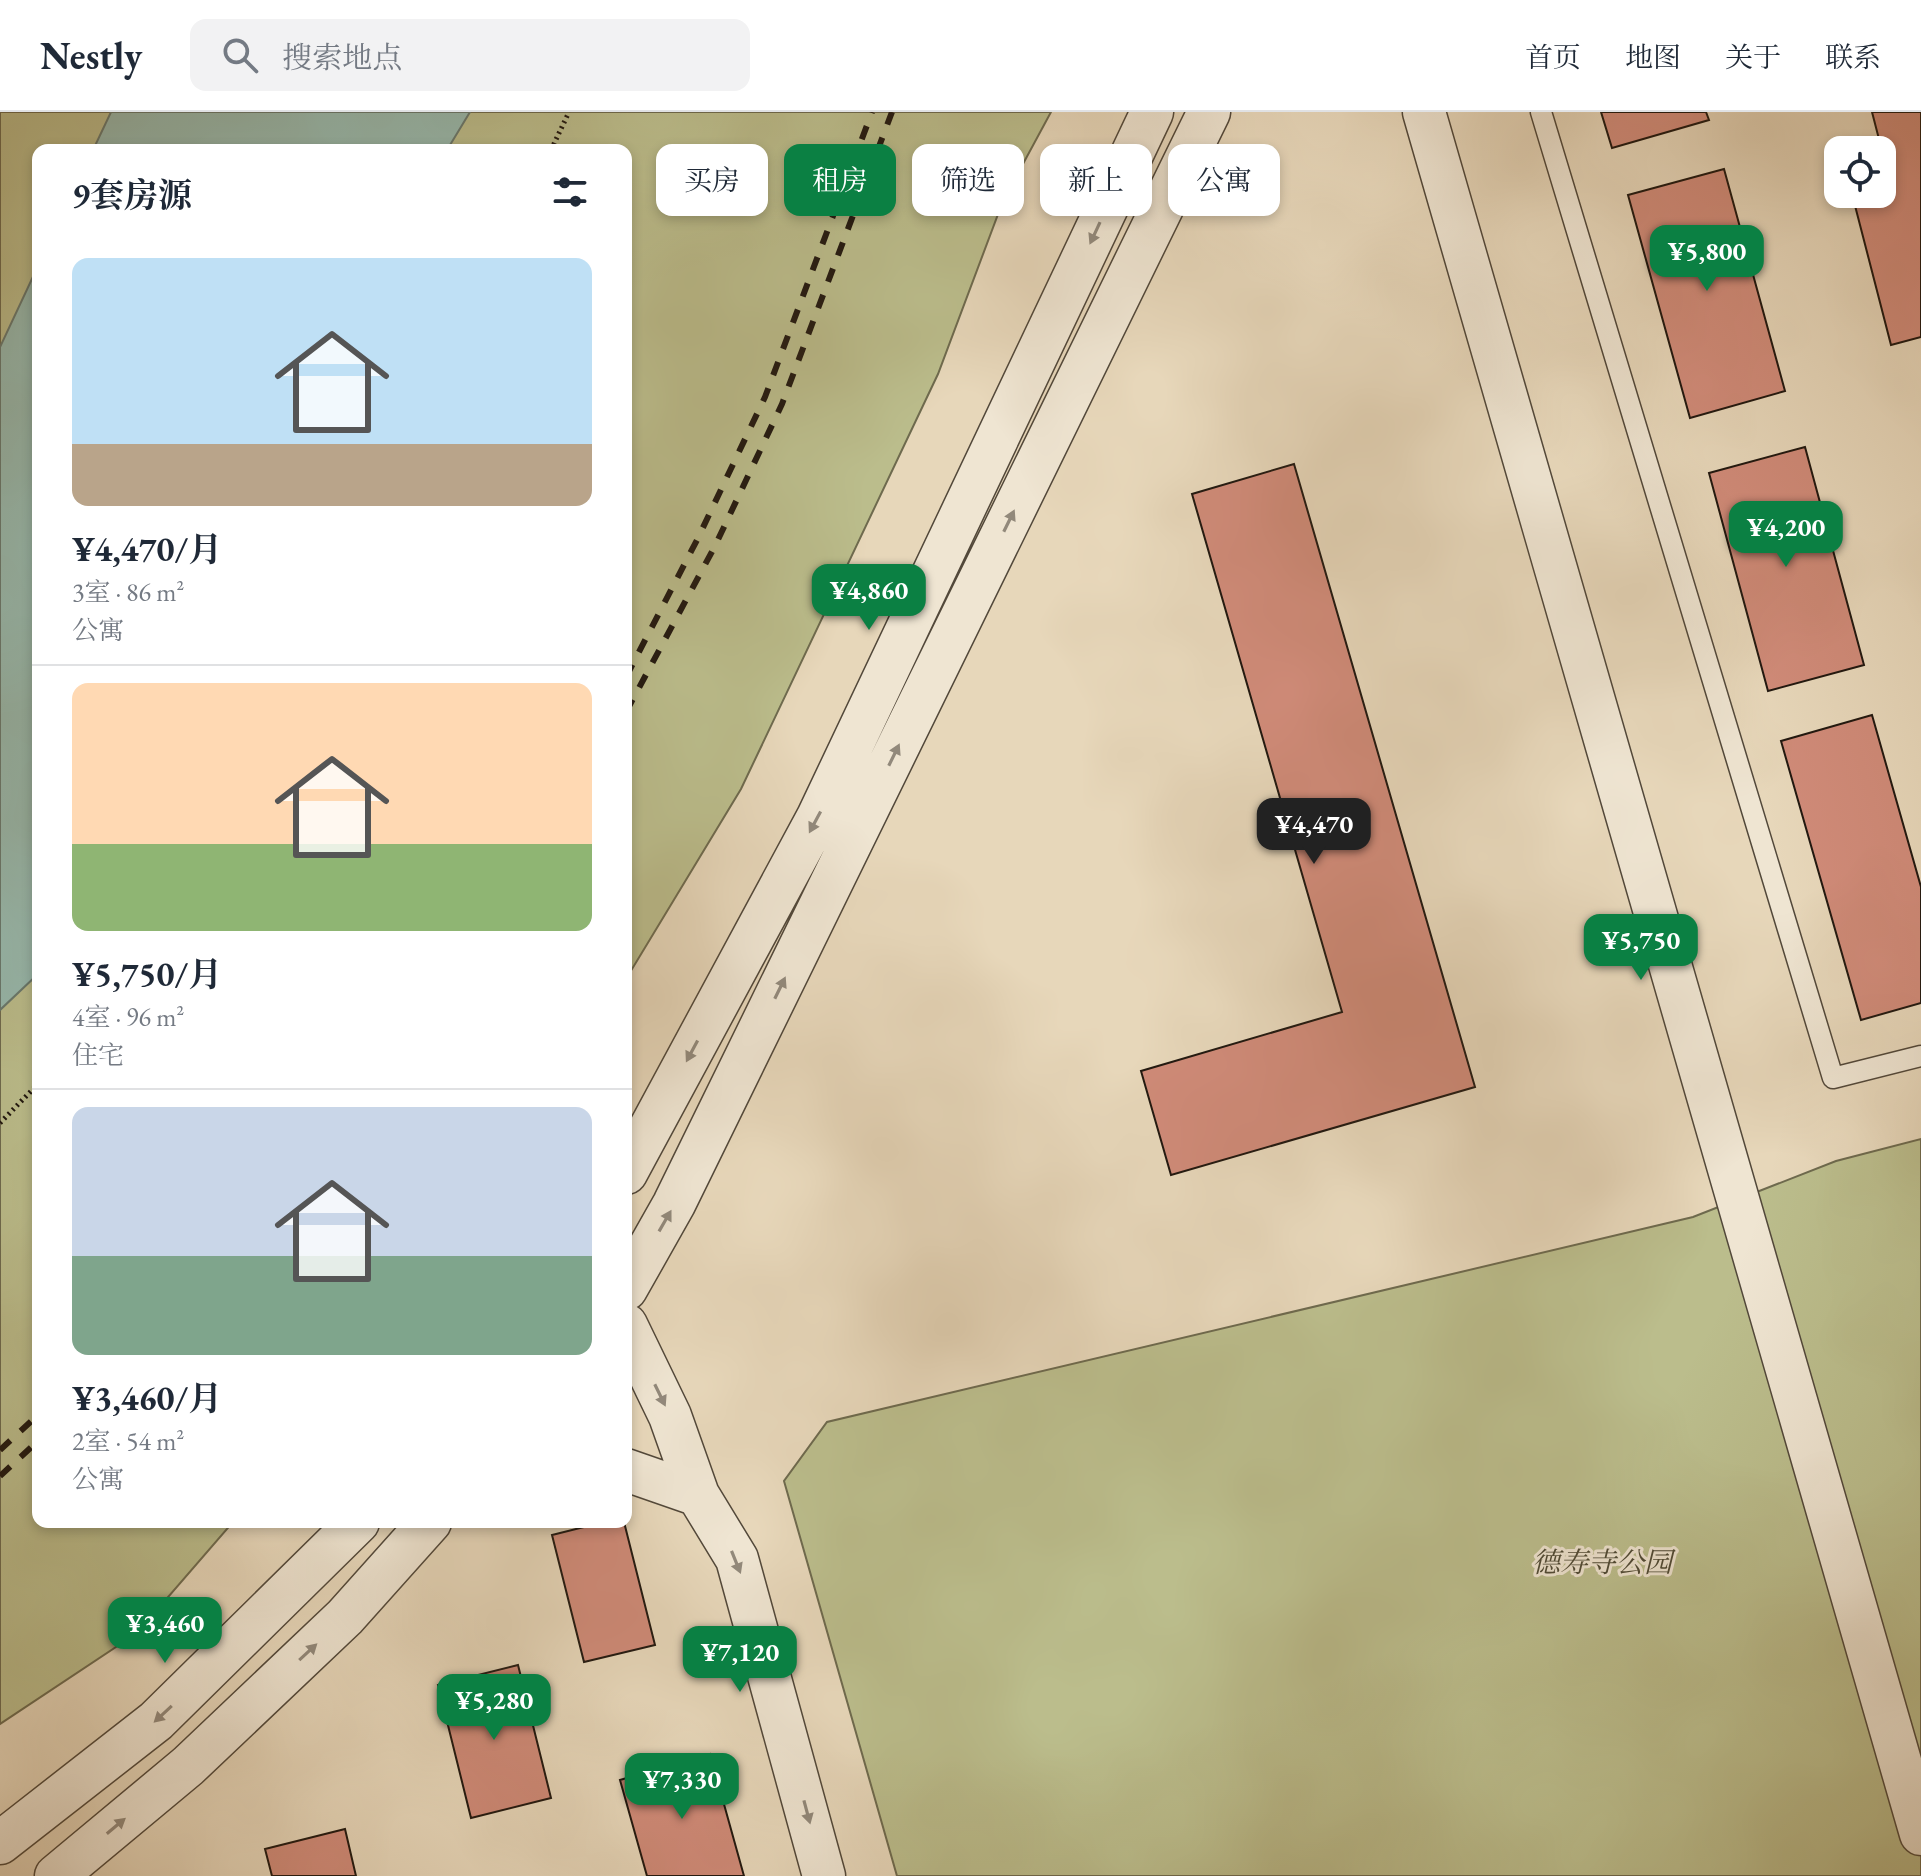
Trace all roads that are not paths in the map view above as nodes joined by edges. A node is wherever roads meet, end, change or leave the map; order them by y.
1 (1152, 112) edge
2 (1209, 112) edge
3 (1424, 112) edge
4 (1541, 112) edge
5 (1921, 1056) edge
6 (632, 1162) edge
7 (632, 1278) edge
8 (632, 1337) edge
9 (632, 1472) edge
10 (698, 1495) junction
11 (352, 1528) edge
12 (425, 1528) edge
13 (1921, 1834) edge
14 (0, 1843) edge
15 (56, 1876) edge
16 (824, 1876) edge

1 -> 6 street
7 -> 2 street
3 - 13 street
4 - 5 lane
8 -> 10 street
9 - 10 street
10 -> 16 street
11 -> 14 street
15 -> 12 street

